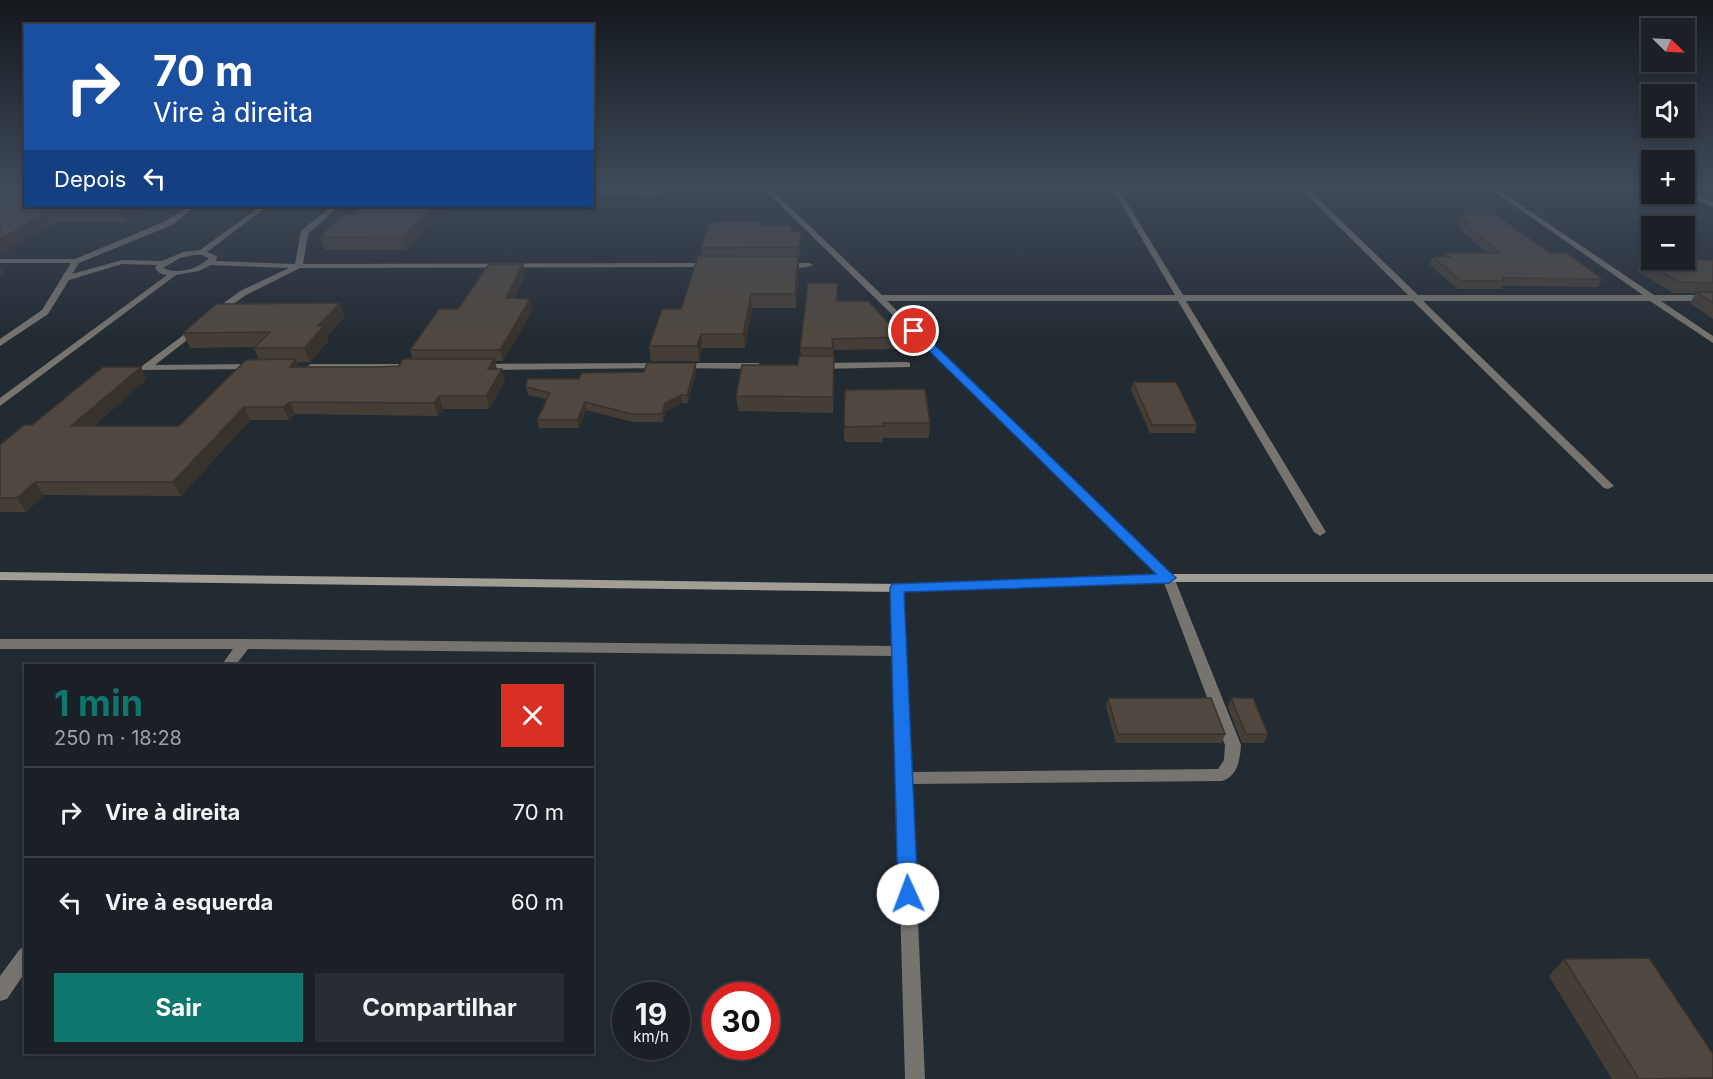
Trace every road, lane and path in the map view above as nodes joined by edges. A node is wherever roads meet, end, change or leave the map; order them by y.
1 (131, 238) edge
2 (221, 238) edge
3 (303, 238) edge
4 (818, 238) edge
5 (1145, 238) edge
6 (1355, 238) edge
7 (1565, 238) edge
8 (117, 244) junction
9 (201, 253) junction
10 (0, 261) edge
11 (76, 261) junction
12 (122, 262) junction
13 (163, 263) junction
14 (211, 263) junction
15 (299, 266) junction
16 (726, 266) edge
17 (774, 266) edge
18 (809, 266) dead end
19 (174, 273) junction
20 (66, 279) junction
21 (880, 298) junction
22 (1181, 298) junction
23 (1416, 298) junction
24 (1652, 298) junction
25 (1713, 298) edge
26 (1713, 340) edge
27 (0, 343) edge
28 (907, 365) dead end
29 (764, 366) edge
30 (811, 366) edge
31 (264, 367) edge
32 (300, 367) edge
33 (407, 367) edge
34 (466, 367) edge
35 (0, 403) edge
36 (1608, 486) dead end
37 (1320, 532) dead end
38 (0, 576) edge
39 (1169, 578) junction
40 (1713, 578) edge
41 (897, 588) junction
42 (0, 644) edge
43 (244, 644) junction
44 (899, 651) junction
45 (229, 664) edge
46 (904, 778) junction
47 (24, 958) edge
48 (0, 992) edge
49 (915, 1079) edge

1 - 8 street
2 - 9 street
3 - 15 street
4 - 21 street
5 - 22 street
6 - 23 street
7 - 24 street
8 - 11 street
8 - 12 street
9 - 13 street
9 - 14 street
10 - 11 street
11 - 20 street
12 - 13 street
12 - 20 street
13 - 19 street
14 - 15 street
14 - 19 street
15 - 16 street
15 - 31 street
17 - 18 street
19 - 35 street
20 - 27 street
21 - 22 street
21 - 39 street
22 - 23 street
22 - 37 street
23 - 24 street
23 - 36 street
24 - 25 street
24 - 26 street
28 - 30 street
29 - 34 street
32 - 33 street
38 - 41 street
39 - 40 street
39 - 41 street
39 - 46 street
41 - 44 street
42 - 43 street
43 - 44 street
43 - 45 street
44 - 46 street
46 - 49 street
47 - 48 street

